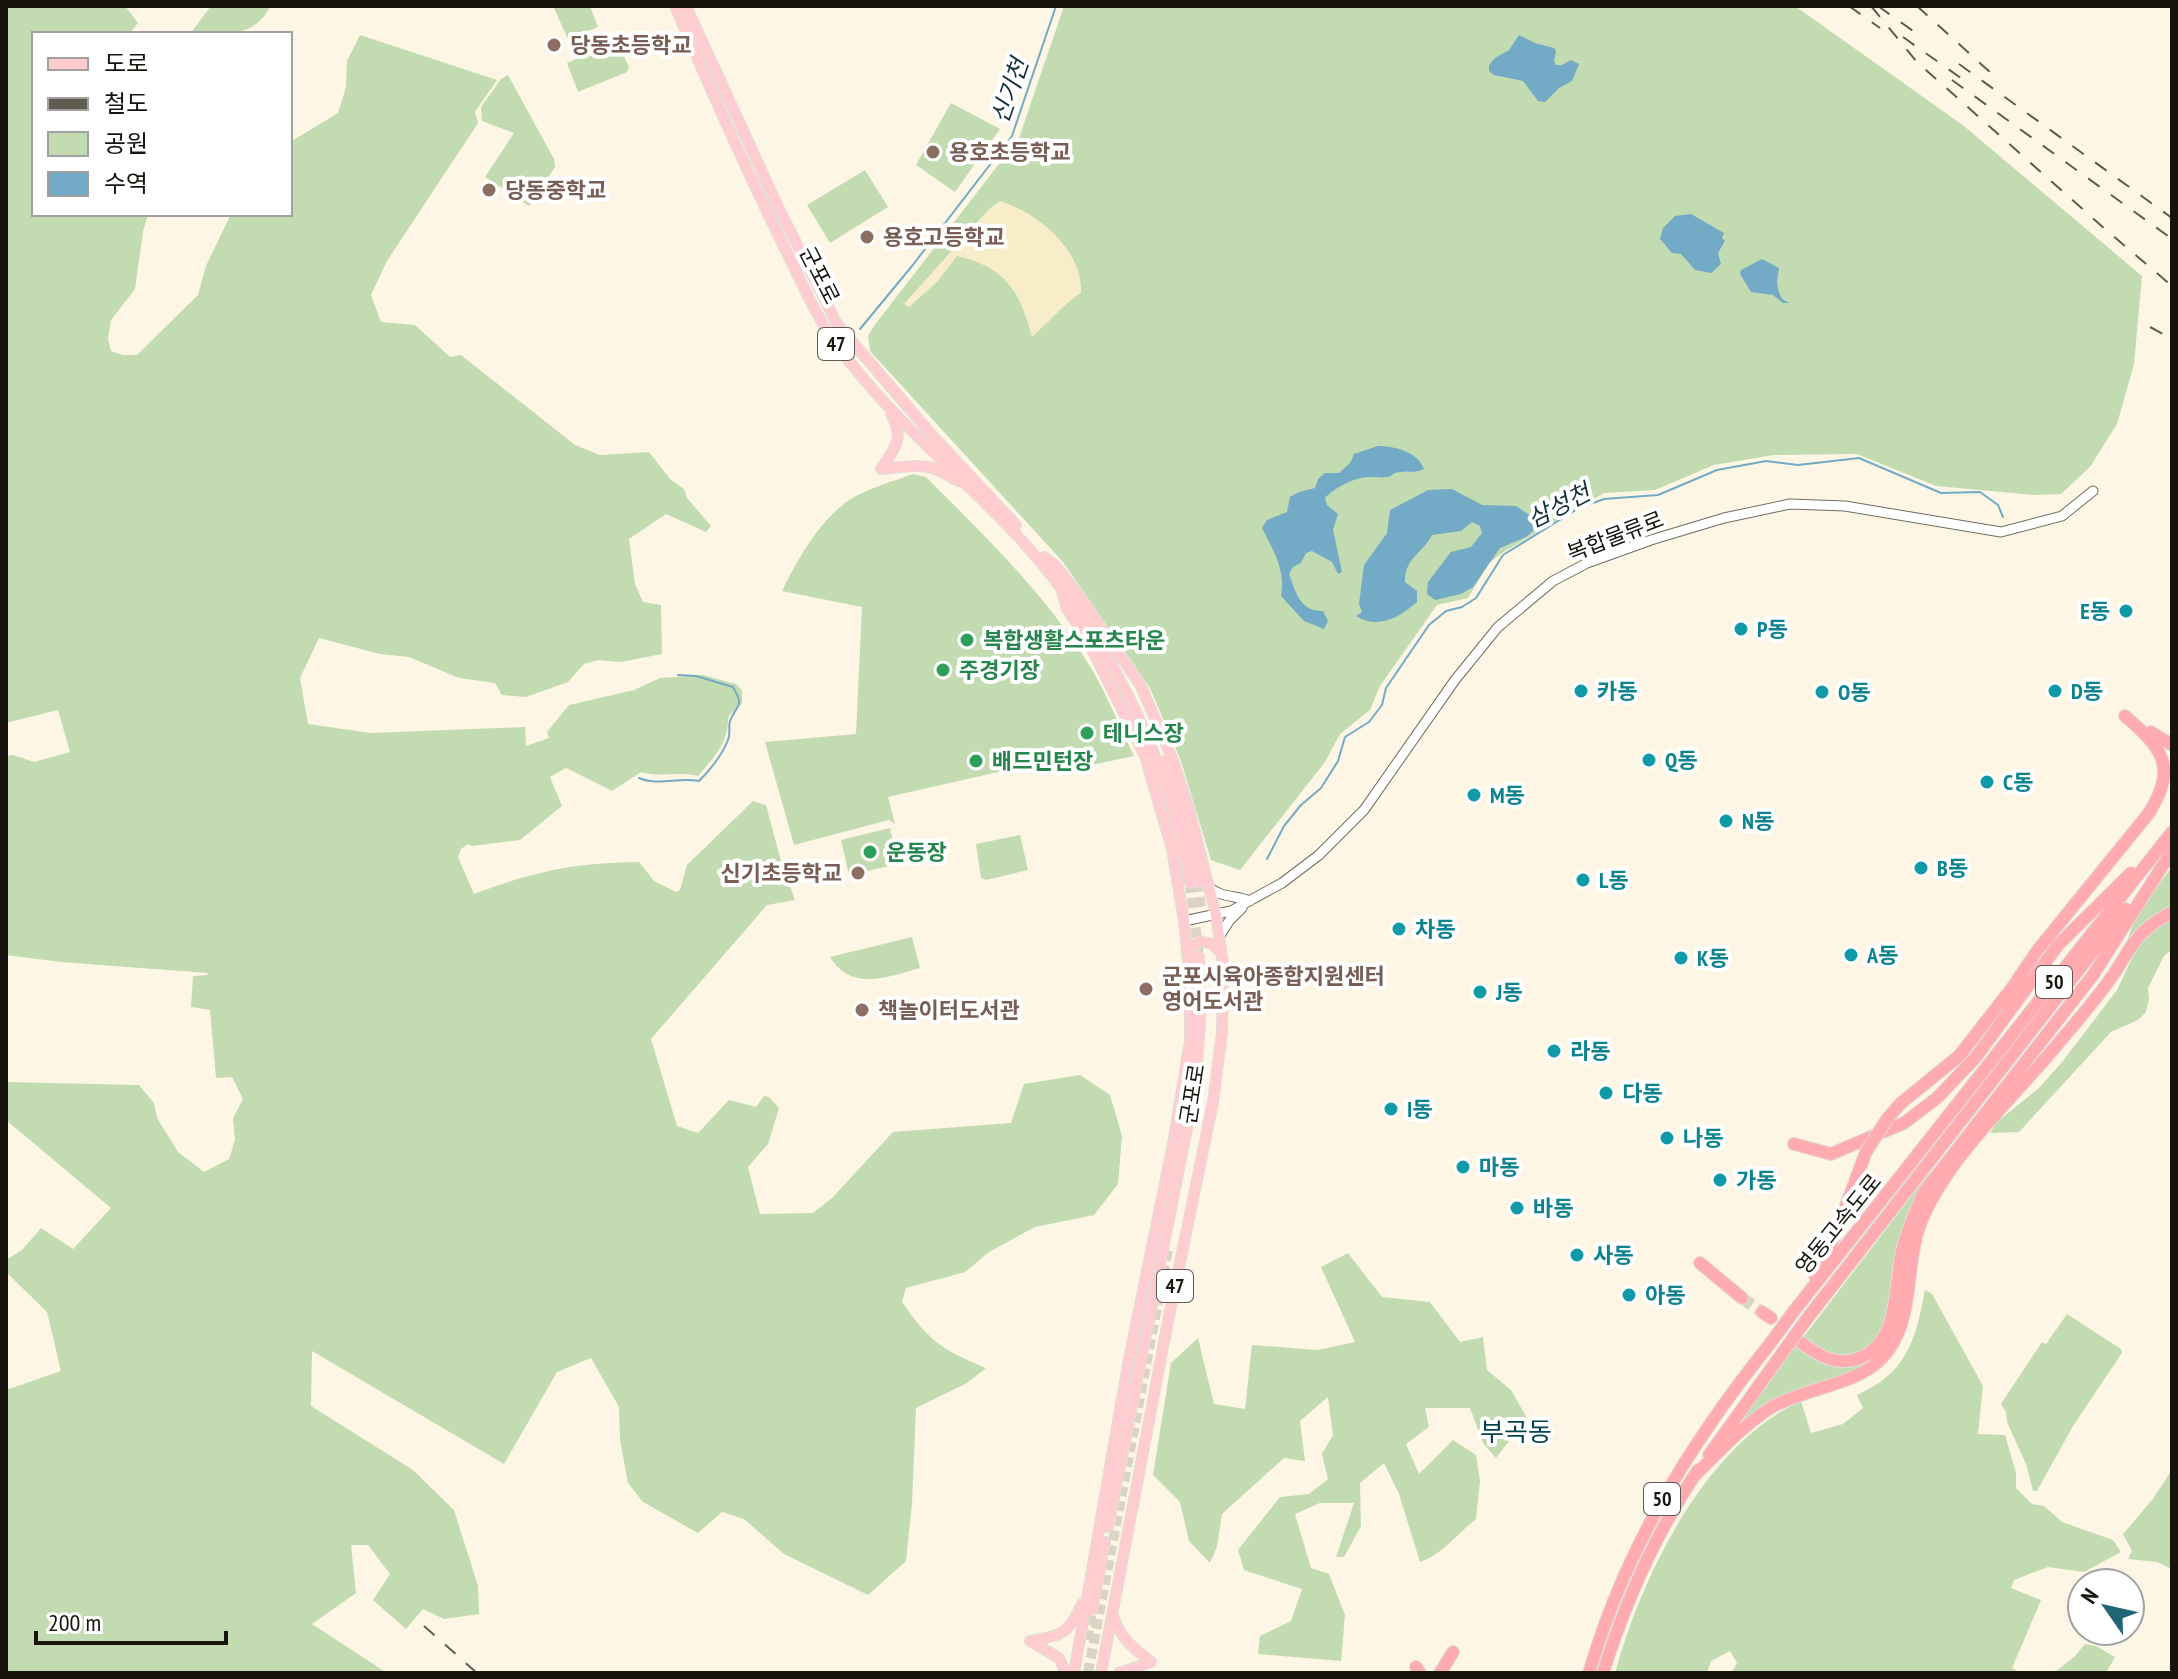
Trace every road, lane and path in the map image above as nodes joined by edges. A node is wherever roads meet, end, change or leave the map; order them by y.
1 (675, 6) edge
2 (686, 6) edge
3 (884, 402) junction
4 (970, 487) junction
5 (2093, 491) dead end
6 (1003, 510) junction
7 (1044, 557) junction
8 (1061, 588) junction
9 (2172, 745) edge
10 (2170, 843) edge
11 (1178, 881) junction
12 (1201, 883) junction
13 (1248, 902) junction
14 (2172, 912) edge
15 (1216, 915) junction
16 (1184, 921) junction
17 (1219, 937) junction
18 (1221, 953) junction
19 (1187, 954) junction
20 (1794, 1144) dead end
21 (1950, 1164) junction
22 (1168, 1249) tunnel mouth
23 (1700, 1263) dead end
24 (1742, 1298) tunnel mouth
25 (1798, 1306) junction
26 (1800, 1342) dead end
27 (1695, 1475) junction
28 (1087, 1592) junction
29 (1092, 1610) tunnel mouth
30 (1112, 1611) junction
31 (1453, 1652) dead end
32 (1066, 1673) edge
33 (1074, 1673) edge
34 (1101, 1673) edge
35 (1119, 1673) edge
36 (1440, 1673) edge
37 (1589, 1673) edge
38 (1603, 1673) edge

1 - 3 main road, 군포로 / 47
2 - 6 main road, 군포로 / 47
3 - 4 main road, 군포로 / 47
3 - 4 main road
4 - 6 main road
4 - 8 main road, 군포로 / 47
5 - 13 main road, 복합물류로
6 - 7 main road, 군포로 / 47
7 - 12 main road, 군포로 / 47
7 - 12 main road, 군포로 / 47
8 - 11 main road, 군포로 / 47
8 - 12 main road, 군포로 / 47
9 - 25 highway, bridge
10 - 20 highway
10 - 21 highway
10 - 25 highway, 영동고속도로 / 50
10 - 27 highway, 영동고속도로 / 50, bridge
11 - 12 main road
11 - 16 main road, 군포로 / 47
12 - 13 main road
12 - 15 main road, 군포로 / 47
13 - 15 main road, 복합물류로
13 - 17 main road
14 - 21 highway
15 - 16 main road, 복합물류로
15 - 17 main road, 군포로 / 47
16 - 19 main road, 군포로 / 47
17 - 18 main road, 군포로 / 47
18 - 19 main road
18 - 30 main road, 군포로 / 47
19 - 28 main road, 군포로 / 47
21 - 26 highway
21 - 27 highway
22 - 29 main road, 군포로 / 47
23 - 24 highway
25 - 37 highway, 영동고속도로 / 50, bridge
27 - 38 highway, 영동고속도로 / 50
28 - 32 main road
28 - 33 main road, 군포로 / 47
30 - 34 main road, 군포로 / 47
30 - 35 main road
31 - 36 highway

